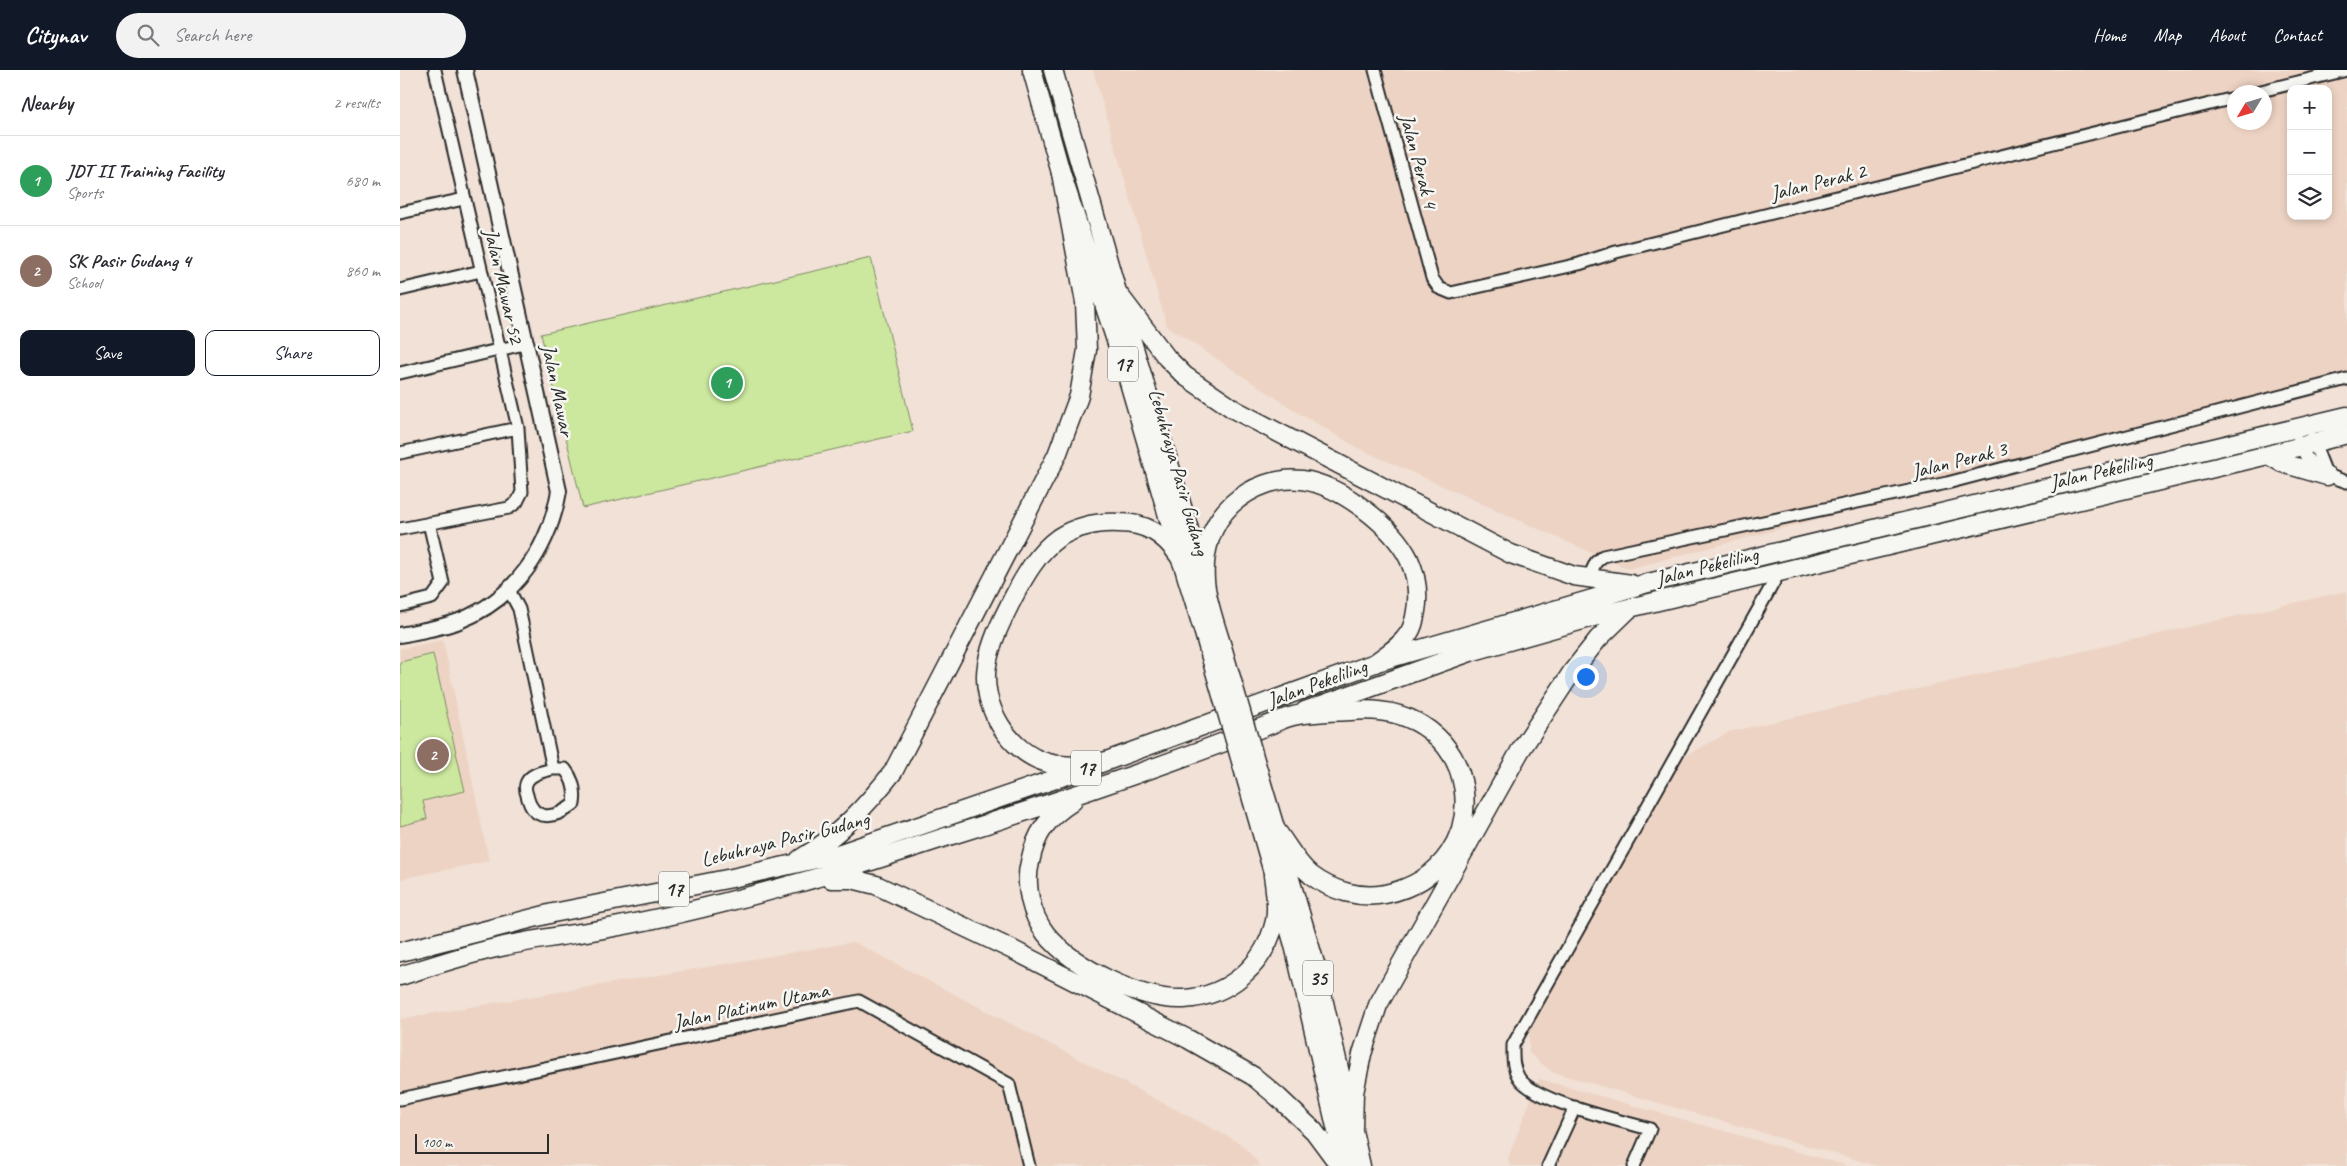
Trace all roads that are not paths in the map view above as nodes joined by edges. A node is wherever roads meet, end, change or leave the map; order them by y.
1 (435, 70) edge
2 (465, 70) edge
3 (1032, 70) edge
4 (1053, 70) edge
5 (1375, 70) edge
6 (2347, 70) edge
7 (2272, 88) edge
8 (2227, 100) edge
9 (1061, 172) junction
10 (464, 199) junction
11 (400, 213) edge
12 (1428, 262) joint
13 (481, 270) junction
14 (400, 290) edge
15 (1117, 292) junction
16 (528, 343) junction
17 (500, 350) junction
18 (400, 372) edge
19 (2347, 379) edge
20 (2347, 416) edge
21 (518, 428) junction
22 (2347, 434) edge
23 (2304, 436) junction
24 (400, 453) edge
25 (2268, 455) junction
26 (2327, 476) junction
27 (2347, 482) edge
28 (429, 523) junction
29 (400, 529) edge
30 (1180, 557) junction
31 (1780, 571) junction
32 (1588, 579) junction
33 (1205, 582) junction
34 (1644, 584) junction
35 (509, 590) junction
36 (400, 606) edge
37 (1630, 608) junction
38 (400, 635) edge
39 (1219, 659) junction
40 (1375, 663) junction
41 (1292, 716) junction
42 (1090, 767) junction
43 (553, 769) junction
44 (1251, 771) junction
45 (1092, 790) junction
46 (1276, 830) junction
47 (794, 863) junction
48 (1273, 875) junction
49 (798, 883) junction
50 (400, 952) edge
51 (400, 976) edge
52 (400, 1099) edge
53 (1575, 1107) junction
54 (1353, 1128) junction
55 (1029, 1166) edge
56 (1340, 1166) edge
57 (1345, 1166) edge
58 (1361, 1166) edge
59 (1548, 1166) edge
60 (1634, 1166) edge

1 - 10 street, Jalan Mawar 52
2 - 16 street, Jalan Mawar
3 - 9 main road, Lebuhraya Pasir Gudang / 17
4 - 15 main road, Lebuhraya Pasir Gudang / 17
5 - 12 street, Jalan Perak 4
6 - 7 street
8 - 12 street, Jalan Perak 2
9 - 30 main road, Lebuhraya Pasir Gudang / 17
9 - 47 main road
10 - 11 street
10 - 13 street, Jalan Mawar 52
13 - 14 street
13 - 17 street, Jalan Mawar 52
15 - 32 main road
15 - 33 main road, Lebuhraya Pasir Gudang / 17
16 - 17 street
16 - 35 street, Jalan Mawar
17 - 18 street
17 - 21 street, Jalan Mawar 52
19 - 32 street, Jalan Perak 3
20 - 23 main road, Jalan Pekeliling
21 - 24 street
21 - 28 street, Jalan Mawar 52
22 - 23 main road, Jalan Pekeliling
23 - 25 main road, Jalan Pekeliling
23 - 26 street
23 - 34 main road, Jalan Pekeliling
25 - 26 main road
25 - 31 main road, Jalan Pekeliling
26 - 27 street
28 - 29 street
28 - 36 street
30 - 39 main road, Lebuhraya Pasir Gudang / 17
30 - 42 main road
31 - 37 main road, Jalan Pekeliling
31 - 53 street
32 - 34 main road
33 - 39 main road, Lebuhraya Pasir Gudang / 17
33 - 40 main road
34 - 40 main road, Jalan Pekeliling
35 - 38 street, Jalan Mawar
35 - 43 street
37 - 41 main road, Jalan Pekeliling / 17
37 - 54 main road
39 - 44 main road, Lebuhraya Pasir Gudang / 17, bridge
40 - 42 main road, Lebuhraya Pasir Gudang / 17
41 - 45 main road, Jalan Pekeliling / 17
41 - 46 main road
42 - 47 main road, Lebuhraya Pasir Gudang / 17
43 - 43 street
44 - 46 main road, 17
44 - 48 main road, 17
45 - 48 main road
45 - 49 main road, Lebuhraya Pasir Gudang / 17
46 - 54 main road, 35
47 - 50 main road, Lebuhraya Pasir Gudang / 17
48 - 57 main road, 35
49 - 51 main road, Lebuhraya Pasir Gudang / 17
49 - 56 main road
52 - 55 street, Jalan Platinum Utama
53 - 59 street
53 - 60 street
54 - 58 main road, 35

